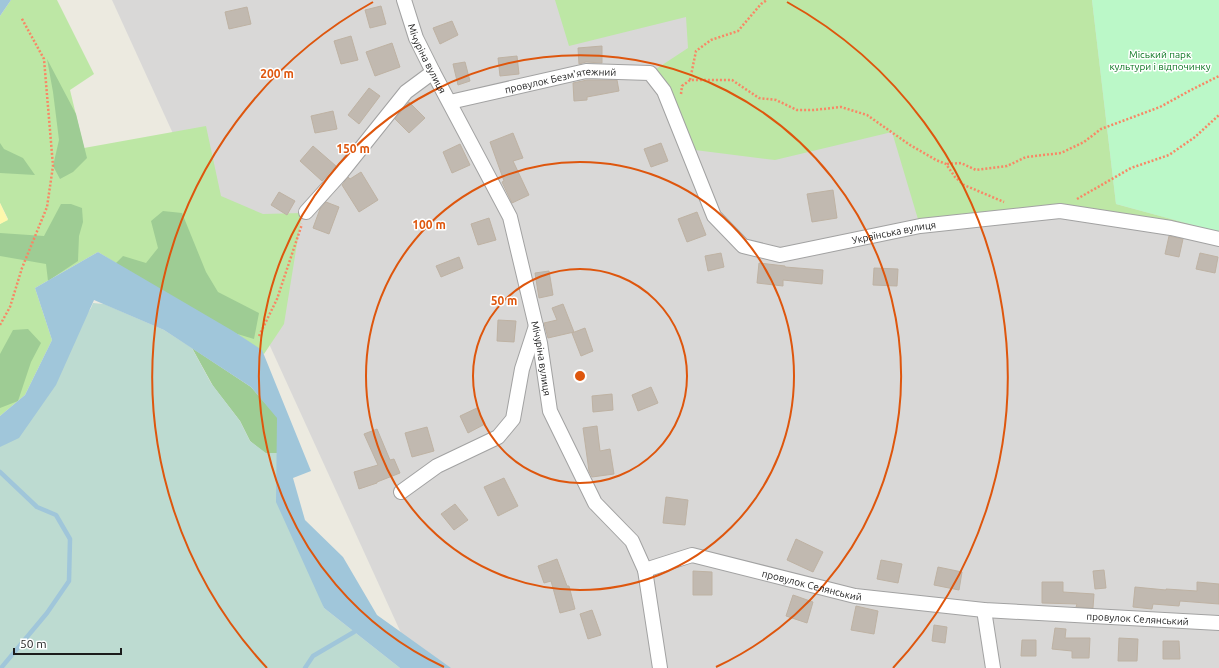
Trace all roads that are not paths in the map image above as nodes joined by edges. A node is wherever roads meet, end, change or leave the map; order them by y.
1 (404, 0) edge
2 (432, 72) junction
3 (664, 91) joint
4 (450, 102) junction
5 (306, 212) road end
6 (1219, 239) edge
7 (536, 326) junction
8 (401, 492) dead end
9 (645, 570) junction
10 (984, 610) junction
11 (1219, 623) edge
12 (660, 668) edge
13 (993, 668) edge

1 - 2 street, Мічуріна вулиця
2 - 4 street, Мічуріна вулиця
2 - 5 street
3 - 4 street, провулок Безм'ятежний
3 - 6 street, Українська вулиця
4 - 7 street, Мічуріна вулиця
7 - 8 street
7 - 9 street, Мічуріна вулиця
9 - 10 street, провулок Селянський
9 - 12 street, Мічуріна вулиця
10 - 11 street, провулок Селянський
10 - 13 street

